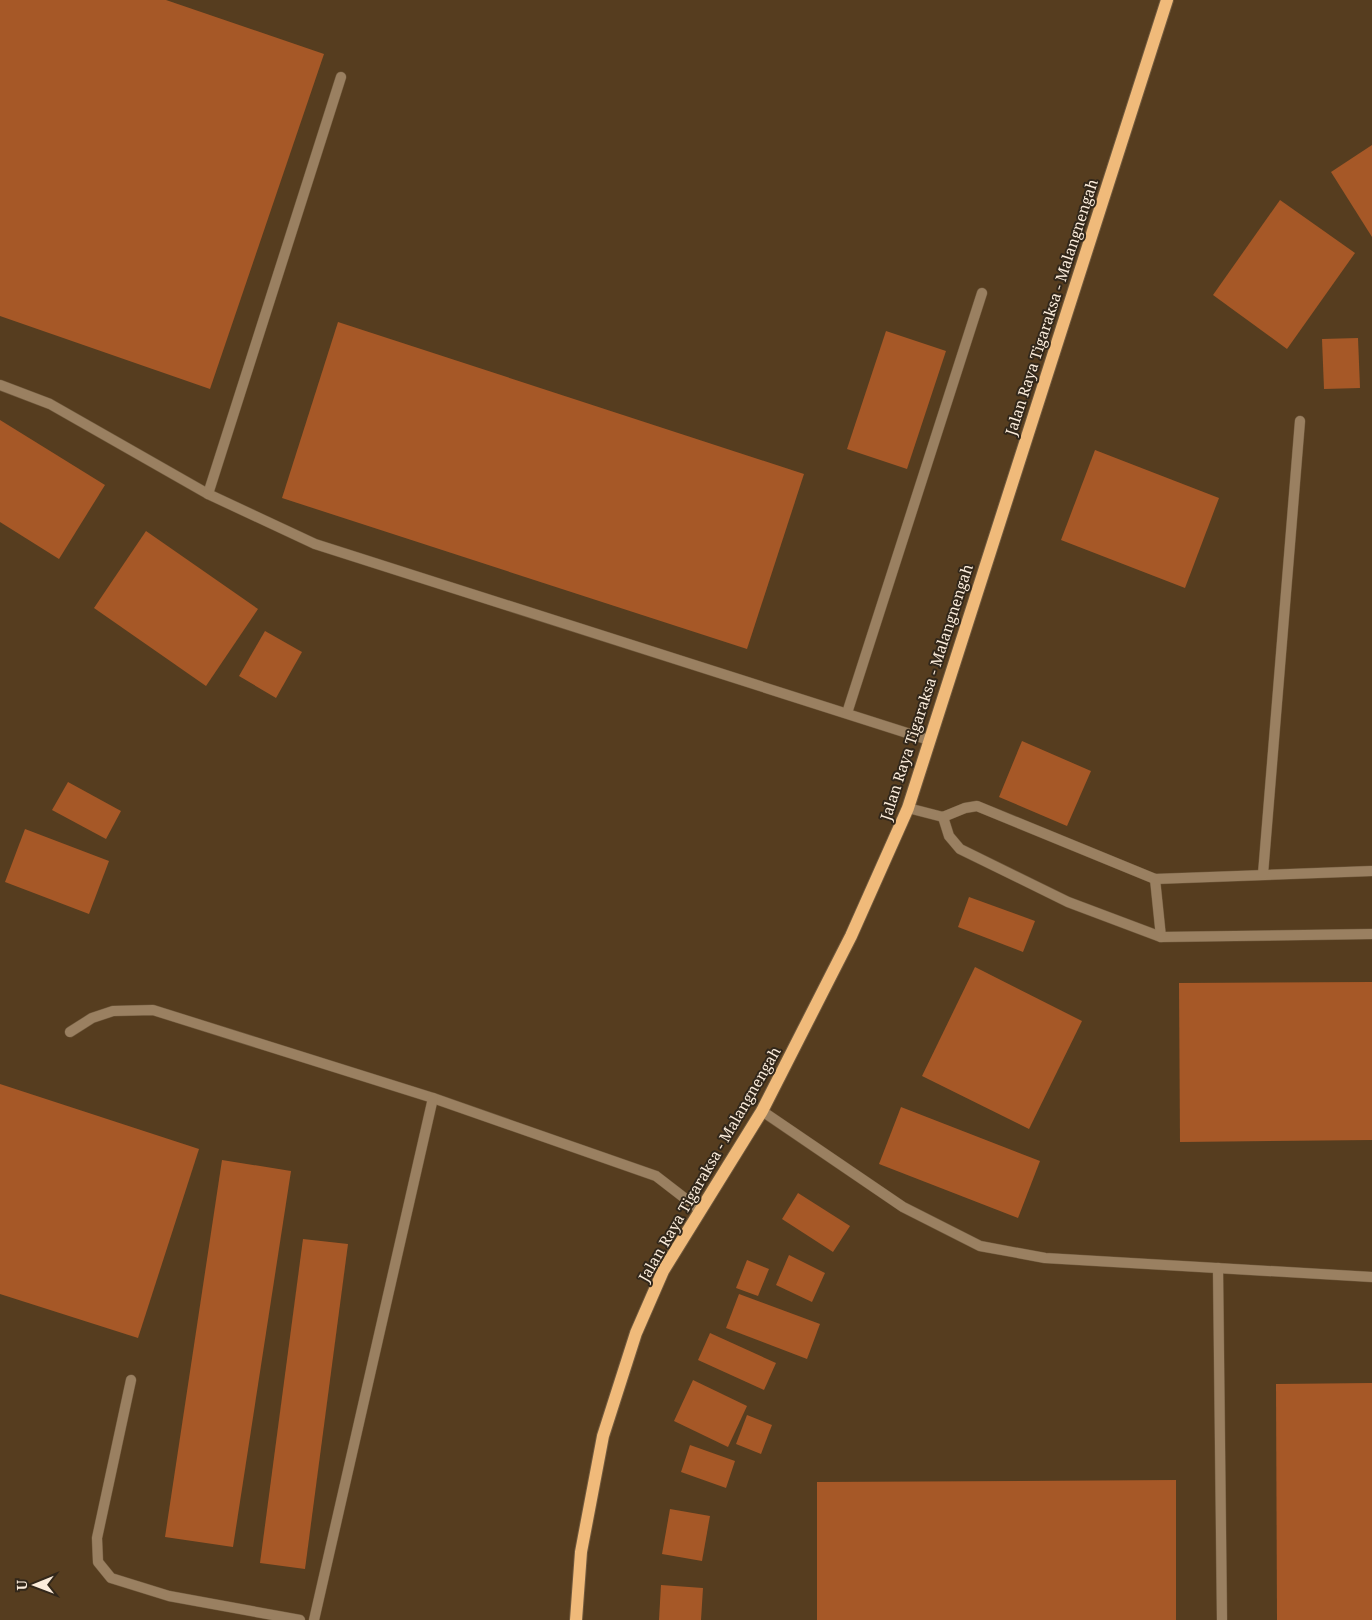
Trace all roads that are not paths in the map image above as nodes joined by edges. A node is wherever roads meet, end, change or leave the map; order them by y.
1 (1167, 0) edge
2 (341, 77) dead end
3 (982, 293) dead end
4 (0, 385) edge
5 (1300, 421) dead end
6 (208, 494) junction
7 (848, 713) junction
8 (929, 740) junction
9 (908, 808) junction
10 (943, 818) junction
11 (1372, 871) edge
12 (1263, 874) junction
13 (1155, 879) junction
14 (1372, 934) edge
15 (1161, 937) junction
16 (70, 1032) dead end
17 (433, 1098) junction
18 (762, 1111) junction
19 (700, 1210) junction
20 (1218, 1268) junction
21 (1372, 1276) edge
22 (131, 1380) dead end
23 (300, 1620) edge
24 (314, 1620) edge
25 (576, 1620) edge
26 (1222, 1620) edge

1 - 8 main road, Jalan Raya Tigaraksa - Malangnengah
2 - 6 lane
3 - 7 lane
4 - 6 lane
5 - 12 lane
6 - 7 lane
7 - 8 lane
8 - 9 main road, Jalan Raya Tigaraksa - Malangnengah
9 - 10 lane
9 - 18 main road, Jalan Raya Tigaraksa - Malangnengah
10 - 13 lane
10 - 15 lane
11 - 12 lane
12 - 13 lane
13 - 15 lane
14 - 15 lane
16 - 17 lane
17 - 19 lane
17 - 24 lane
18 - 19 main road, Jalan Raya Tigaraksa - Malangnengah
18 - 20 lane
19 - 25 main road, Jalan Raya Tigaraksa - Malangnengah
20 - 21 lane
20 - 26 lane
22 - 23 lane

